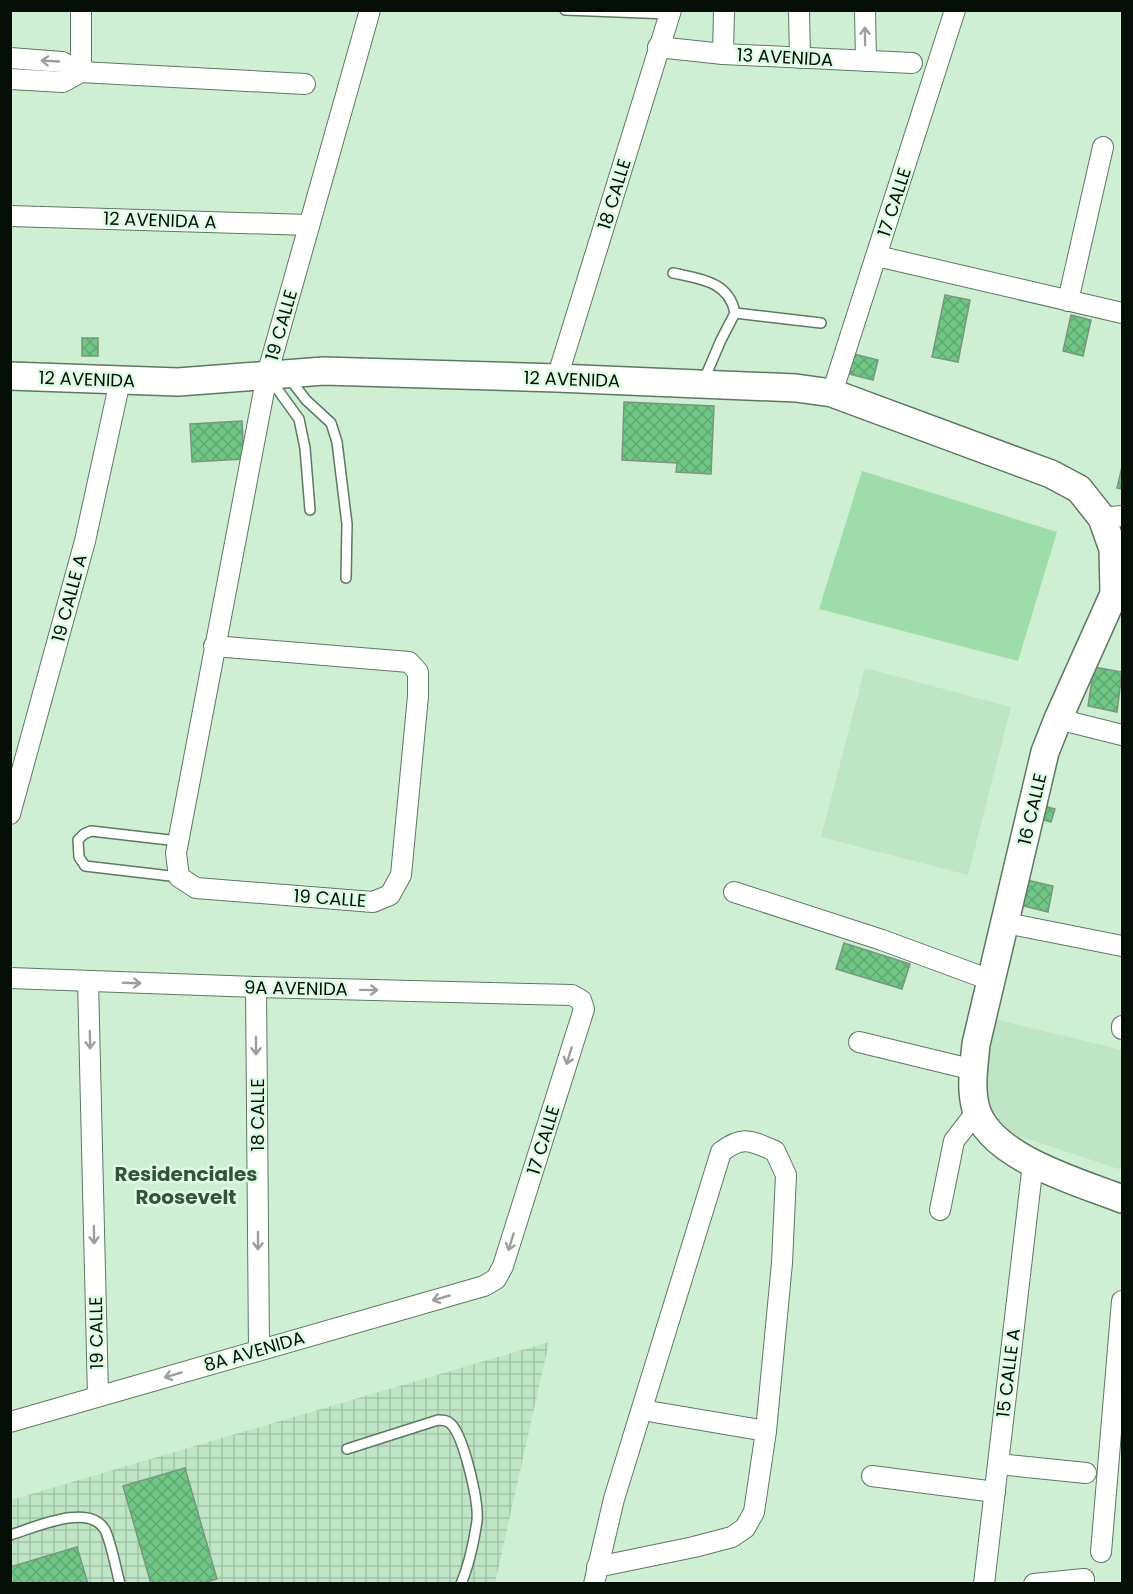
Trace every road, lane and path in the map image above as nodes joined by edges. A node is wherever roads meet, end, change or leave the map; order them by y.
1 (81, 10) edge
2 (565, 10) edge
3 (724, 10) edge
4 (799, 10) edge
5 (865, 10) edge
6 (955, 10) edge
7 (369, 11) edge
8 (670, 12) edge
9 (658, 47) junction
10 (723, 54) junction
11 (10, 58) edge
12 (800, 58) junction
13 (866, 61) junction
14 (912, 63) dead end
15 (81, 72) junction
16 (10, 80) edge
17 (305, 84) dead end
18 (1103, 147) dead end
19 (10, 216) edge
20 (309, 225) junction
21 (877, 256) junction
22 (673, 273) dead end
23 (1068, 301) junction
24 (735, 313) junction
25 (1122, 313) edge
26 (821, 323) dead end
27 (276, 374) junction
28 (10, 376) edge
29 (557, 378) junction
30 (120, 381) junction
31 (702, 384) junction
32 (832, 393) junction
33 (310, 510) dead end
34 (1112, 517) edge
35 (346, 578) dead end
36 (1118, 595) edge
37 (214, 646) junction
38 (1058, 719) junction
39 (1122, 735) edge
40 (10, 814) edge
41 (178, 841) junction
42 (179, 877) junction
43 (734, 892) dead end
44 (1006, 923) junction
45 (1122, 946) edge
46 (10, 978) edge
47 (88, 981) junction
48 (993, 981) junction
49 (256, 987) junction
50 (581, 1000) joint
51 (858, 1042) dead end
52 (974, 1070) junction
53 (977, 1111) junction
54 (1033, 1163) junction
55 (1122, 1199) edge
56 (940, 1210) dead end
57 (496, 1279) joint
58 (1122, 1301) edge
59 (258, 1350) junction
60 (98, 1396) junction
61 (642, 1410) junction
62 (10, 1422) edge
63 (766, 1431) junction
64 (347, 1449) dead end
65 (998, 1464) junction
66 (1086, 1473) dead end
67 (872, 1476) dead end
68 (995, 1492) junction
69 (10, 1535) edge
70 (1101, 1552) dead end
71 (596, 1575) edge
72 (1084, 1579) dead end
73 (120, 1584) edge
74 (462, 1584) edge
75 (984, 1584) edge
76 (1034, 1584) edge

1 - 15 street
2 - 8 lane
3 - 10 street
4 - 12 street
13 -> 5 street
6 - 21 street, 17 CALLE
7 - 20 street, 19 CALLE
8 - 9 street, 18 CALLE
9 - 10 street, 13 AVENIDA
9 - 29 street, 18 CALLE
10 - 12 street, 13 AVENIDA
15 -> 11 street
12 - 13 street, 13 AVENIDA
13 - 14 street, 13 AVENIDA
15 - 16 street
15 - 17 street
18 - 23 street
19 - 20 street, 12 AVENIDA A
20 - 27 street, 19 CALLE
21 - 23 street
21 - 32 street, 17 CALLE
22 - 24 lane
23 - 25 street
24 - 26 lane
24 - 31 lane
27 - 29 main road, 12 AVENIDA
27 - 30 main road, 12 AVENIDA
27 - 33 lane
27 - 35 lane
27 - 37 street, 19 CALLE
28 - 30 main road, 12 AVENIDA
29 - 31 main road, 12 AVENIDA
30 - 40 street, 19 CALLE A
31 - 32 main road, 12 AVENIDA
32 - 34 main road, 12 AVENIDA
34 - 36 main road, 16 CALLE
36 - 38 main road, 16 CALLE
37 - 41 street, 19 CALLE
37 - 42 street, 19 CALLE
38 - 39 street
38 - 44 main road, 16 CALLE
41 - 42 street, 19 CALLE
41 - 42 lane
43 - 48 street
44 - 45 street
44 - 48 main road, 16 CALLE
46 - 47 street, 9A AVENIDA
47 -> 49 street, 9A AVENIDA
47 -> 60 street, 19 CALLE
48 - 52 main road, 16 CALLE
49 -> 50 street, 9A AVENIDA
49 -> 59 street, 18 CALLE
50 -> 57 street, 17 CALLE
51 - 52 street
52 - 53 main road, 16 CALLE
53 - 54 main road
53 - 56 street
54 - 55 main road
54 - 65 street, 15 CALLE A
57 -> 59 street, 8A AVENIDA
58 - 70 street
59 -> 60 street, 8A AVENIDA
60 - 62 street, 8A AVENIDA
61 - 63 street
61 - 63 street
61 - 71 street
63 - 71 street
64 - 74 lane
65 - 66 street
65 - 68 street, 15 CALLE A
67 - 68 street
68 - 75 street, 15 CALLE A
69 - 73 lane
72 - 76 street

